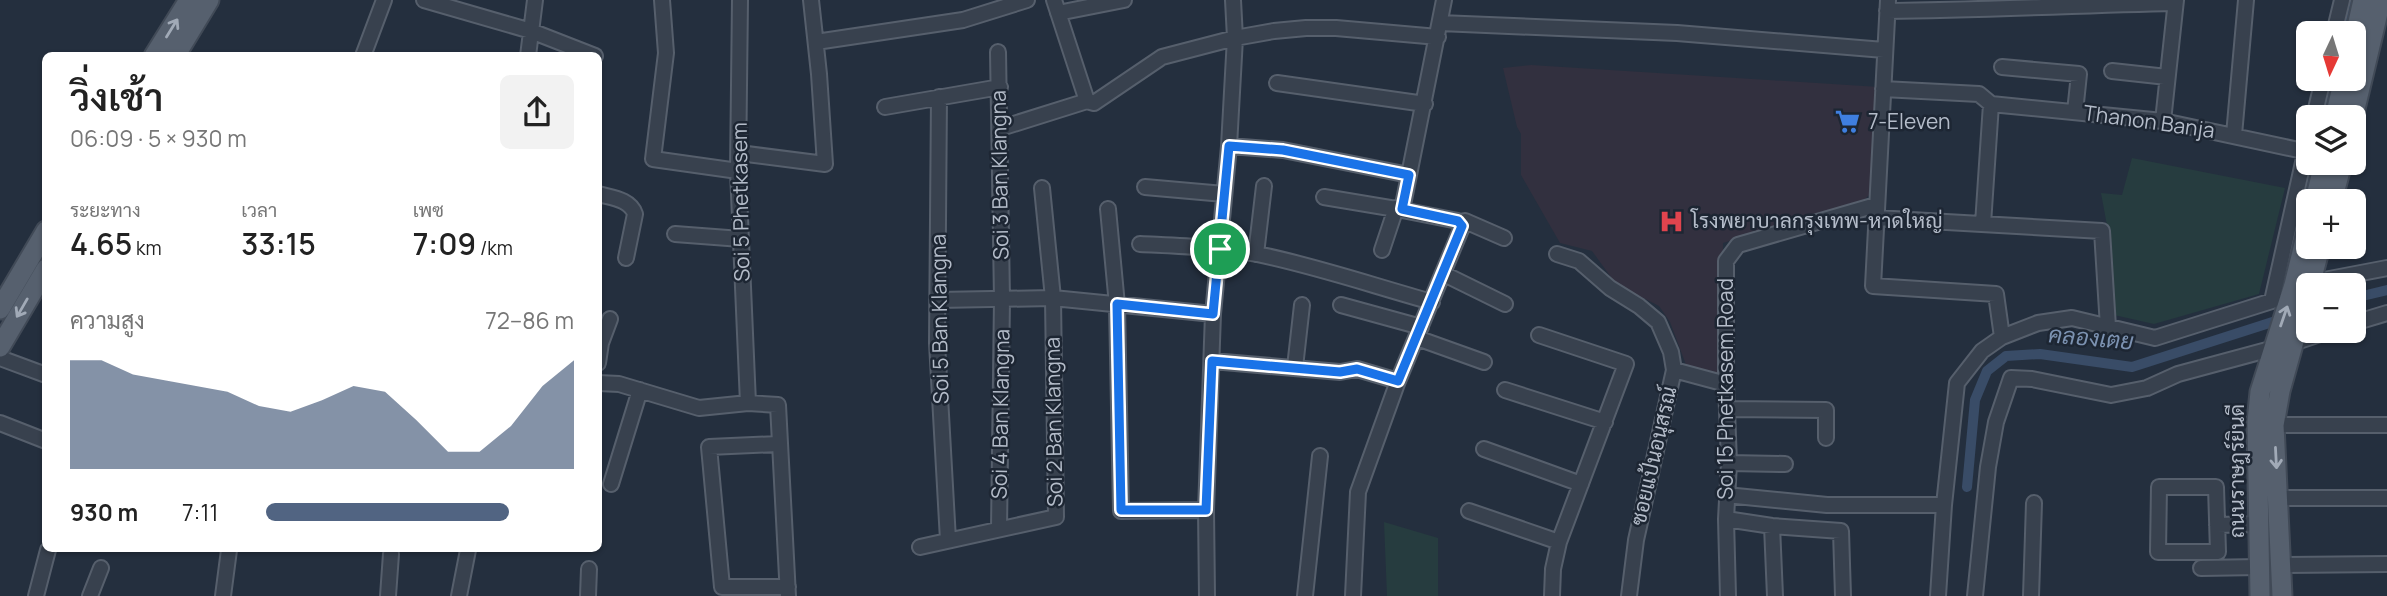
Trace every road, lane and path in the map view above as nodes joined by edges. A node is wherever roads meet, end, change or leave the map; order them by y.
1 (189, 0) edge
2 (209, 0) edge
3 (384, 0) edge
4 (424, 0) edge
5 (535, 0) edge
6 (662, 0) edge
7 (740, 0) edge
8 (811, 0) edge
9 (1027, 0) edge
10 (1124, 0) edge
11 (1233, 0) edge
12 (1444, 0) edge
13 (2246, 0) edge
14 (2342, 0) edge
15 (2363, 0) edge
16 (2381, 0) edge
17 (2175, 2) edge
18 (2018, 4) edge
19 (1056, 6) edge
20 (1888, 6) edge
21 (2337, 21) edge
22 (2358, 21) edge
23 (1439, 30) junction
24 (531, 31) junction
25 (1235, 38) junction
26 (816, 43) junction
27 (1884, 50) junction
28 (156, 52) edge
29 (177, 52) edge
30 (364, 52) edge
31 (528, 52) edge
32 (584, 52) edge
33 (999, 52) dead end
34 (2002, 67) dead end
35 (2112, 71) dead end
36 (2167, 77) junction
37 (1277, 83) dead end
38 (1000, 87) junction
39 (1883, 89) junction
40 (939, 97) junction
41 (1087, 101) junction
42 (1425, 104) junction
43 (1991, 104) junction
44 (2356, 105) edge
45 (885, 107) dead end
46 (2075, 112) junction
47 (2164, 121) junction
48 (1001, 128) junction
49 (2234, 135) junction
50 (1229, 146) junction
51 (2296, 146) edge
52 (739, 153) junction
53 (738, 171) junction
54 (1409, 175) junction
55 (2301, 175) edge
56 (1264, 186) dead end
57 (1144, 187) dead end
58 (1042, 188) dead end
59 (1224, 194) junction
60 (602, 195) edge
61 (1324, 197) dead end
62 (1108, 209) dead end
63 (1399, 209) junction
64 (1876, 212) junction
65 (1465, 221) junction
66 (1983, 224) junction
67 (675, 234) dead end
68 (42, 238) edge
69 (1503, 238) dead end
70 (741, 239) junction
71 (1140, 244) dead end
72 (1220, 249) junction
73 (1382, 250) dead end
74 (1256, 254) junction
75 (1557, 254) dead end
76 (626, 258) dead end
77 (2387, 268) edge
78 (2364, 273) edge
79 (1444, 274) junction
80 (42, 276) edge
81 (1053, 298) junction
82 (1002, 299) junction
83 (938, 300) junction
84 (1432, 302) junction
85 (1117, 304) junction
86 (1303, 304) dead end
87 (1505, 304) dead end
88 (1341, 305) dead end
89 (2296, 305) edge
90 (0, 309) edge
91 (2387, 313) edge
92 (1213, 314) junction
93 (610, 319) dead end
94 (2366, 319) edge
95 (2108, 327) junction
96 (2296, 327) edge
97 (1419, 332) junction
98 (1539, 335) dead end
99 (2001, 337) junction
100 (602, 341) edge
101 (2296, 342) edge
102 (2292, 343) junction
103 (0, 347) edge
104 (2273, 348) junction
105 (0, 358) edge
106 (1212, 361) junction
107 (1484, 362) dead end
108 (1295, 367) junction
109 (1674, 370) junction
110 (42, 374) edge
111 (1398, 381) junction
112 (602, 383) edge
113 (1726, 384) junction
114 (640, 390) junction
115 (1505, 390) dead end
116 (748, 403) junction
117 (1727, 409) junction
118 (1605, 422) junction
119 (0, 423) edge
120 (2274, 425) junction
121 (2387, 425) edge
122 (1826, 438) dead end
123 (42, 439) edge
124 (778, 444) junction
125 (1483, 449) dead end
126 (1321, 456) dead end
127 (1729, 463) junction
128 (1785, 464) dead end
129 (611, 484) dead end
130 (1581, 484) junction
131 (1727, 495) junction
132 (2278, 498) junction
133 (2387, 498) edge
134 (2034, 503) dead end
135 (1944, 505) junction
136 (1206, 510) junction
137 (1469, 511) dead end
138 (1726, 519) junction
139 (2259, 524) junction
140 (2217, 525) junction
141 (1772, 526) junction
142 (999, 529) junction
143 (948, 540) junction
144 (1559, 542) junction
145 (920, 547) dead end
146 (47, 552) edge
147 (229, 552) edge
148 (468, 552) edge
149 (391, 554) dead end
150 (2387, 564) edge
151 (2280, 565) junction
152 (2259, 567) junction
153 (101, 568) dead end
154 (2202, 568) dead end
155 (589, 569) dead end
156 (788, 592) edge
157 (36, 596) edge
158 (90, 596) edge
159 (223, 596) edge
160 (388, 596) edge
161 (460, 596) edge
162 (588, 596) edge
163 (1206, 596) edge
164 (1305, 596) edge
165 (1353, 596) edge
166 (1552, 596) edge
167 (1629, 596) edge
168 (1728, 596) edge
169 (1775, 596) edge
170 (1843, 596) edge
171 (1938, 596) edge
172 (1975, 596) edge
173 (2031, 596) edge
174 (2260, 596) edge
175 (2282, 596) edge

28 -> 1 main road
2 - 29 main road
3 - 30 street
4 - 24 street
5 - 24 street
6 - 53 street
7 - 52 street, Soi 5 Phetkasem
8 - 26 street
9 - 26 street
10 - 19 street
11 - 25 street
12 - 23 street
13 - 49 street
14 - 21 street
15 - 22 main road
16 - 44 main road
17 - 18 street
17 - 36 street
18 - 20 street
19 - 41 street
20 - 27 street
23 - 25 street
23 - 27 street
23 - 42 street
24 - 31 street
24 - 32 street
25 - 41 street
25 - 50 street
26 - 52 street
27 - 39 street
33 - 38 street, Soi 3 Ban Klangna
34 - 46 street
35 - 36 street
36 - 47 street
37 - 42 street
38 - 40 street
38 - 48 street, Soi 3 Ban Klangna
39 - 43 street, Thanon Banja
39 - 64 street
40 - 45 street
40 - 83 street, Soi 5 Ban Klangna
41 - 48 street
42 - 54 street
43 - 46 street, Thanon Banja
43 - 66 street
46 - 47 street, Thanon Banja
47 - 49 street, Thanon Banja
48 - 82 street, Soi 3 Ban Klangna
49 - 51 street, Thanon Banja
50 - 54 street
50 - 59 street
52 - 53 street, Soi 5 Phetkasem
53 - 70 street, Soi 5 Phetkasem
54 - 63 street
55 - 95 street
56 - 74 street
57 - 59 street
58 - 81 street, Soi 2 Ban Klangna
59 - 72 street
60 - 76 street
61 - 63 street
62 - 85 street
63 - 65 street
63 - 73 street
64 - 66 street, Soi 15 Phetkasem Road
64 - 99 street
64 - 113 street, Soi 15 Phetkasem Road
65 - 69 street
65 - 79 street
66 - 95 street, Soi 15 Phetkasem Road
67 - 70 street
68 - 90 main road
70 - 116 street, Soi 5 Phetkasem
71 - 72 street
72 - 74 street
72 - 92 street
74 - 84 street
75 - 109 street
77 - 78 street
79 - 84 street
79 - 87 street
80 -> 103 main road
81 - 82 street
81 - 85 street
81 - 142 street, Soi 2 Ban Klangna
82 - 83 street
82 - 142 street, Soi 4 Ban Klangna
83 - 143 street, Soi 5 Ban Klangna
84 - 97 street
85 - 92 street
85 - 136 street
86 - 108 street
88 - 97 street
104 -> 89 main road, ถนนราษฎร์ยินดี
91 - 94 street
92 - 106 street
93 - 100 street
95 - 99 street
96 - 102 main road, ถนนราษฎร์ยินดี
97 - 107 street
97 - 111 street
98 - 118 street
99 - 135 street
101 - 102 street
102 - 104 street
102 - 120 main road, ถนนราษฎร์ยินดี
104 - 139 main road, ถนนราษฎร์ยินดี
104 - 172 street
105 - 110 street
106 - 108 street
106 - 136 street
108 - 111 street
109 - 113 street, ซอยแป้นอนุสรณ์
109 - 167 street, ซอยแป้นอนุสรณ์
111 - 165 street
112 - 114 street
113 - 117 street, Soi 15 Phetkasem Road
114 - 116 street
114 - 129 street
115 - 118 street
116 - 124 street
117 - 122 street
117 - 127 street, Soi 15 Phetkasem Road
118 - 130 street
119 - 123 street
120 - 121 street
120 -> 132 main road, ถนนราษฎร์ยินดี
124 - 156 street
124 - 156 street
125 - 130 street
126 - 164 street
127 - 128 street
127 - 131 street, Soi 15 Phetkasem Road
130 - 144 street
131 - 135 street
131 - 138 street, Soi 15 Phetkasem Road
132 - 133 street
132 - 151 main road, ถนนราษฎร์ยินดี
134 - 173 street
135 - 171 street
136 - 163 street
137 - 144 street
138 - 141 street
138 - 168 street, Soi 15 Phetkasem Road
139 - 140 street
139 - 152 main road, ถนนราษฎร์ยินดี
140 - 140 street
141 - 169 street
141 - 170 street
142 - 143 street, Soi 2 Ban Klangna
143 - 145 street, Soi 2 Ban Klangna
144 - 166 street
146 - 157 street
147 - 159 street
148 - 161 street
149 - 160 street
150 - 151 street
151 - 175 main road, ถนนราษฎร์ยินดี
152 - 154 street
152 - 174 main road, ถนนราษฎร์ยินดี
153 - 158 street
155 - 162 street

